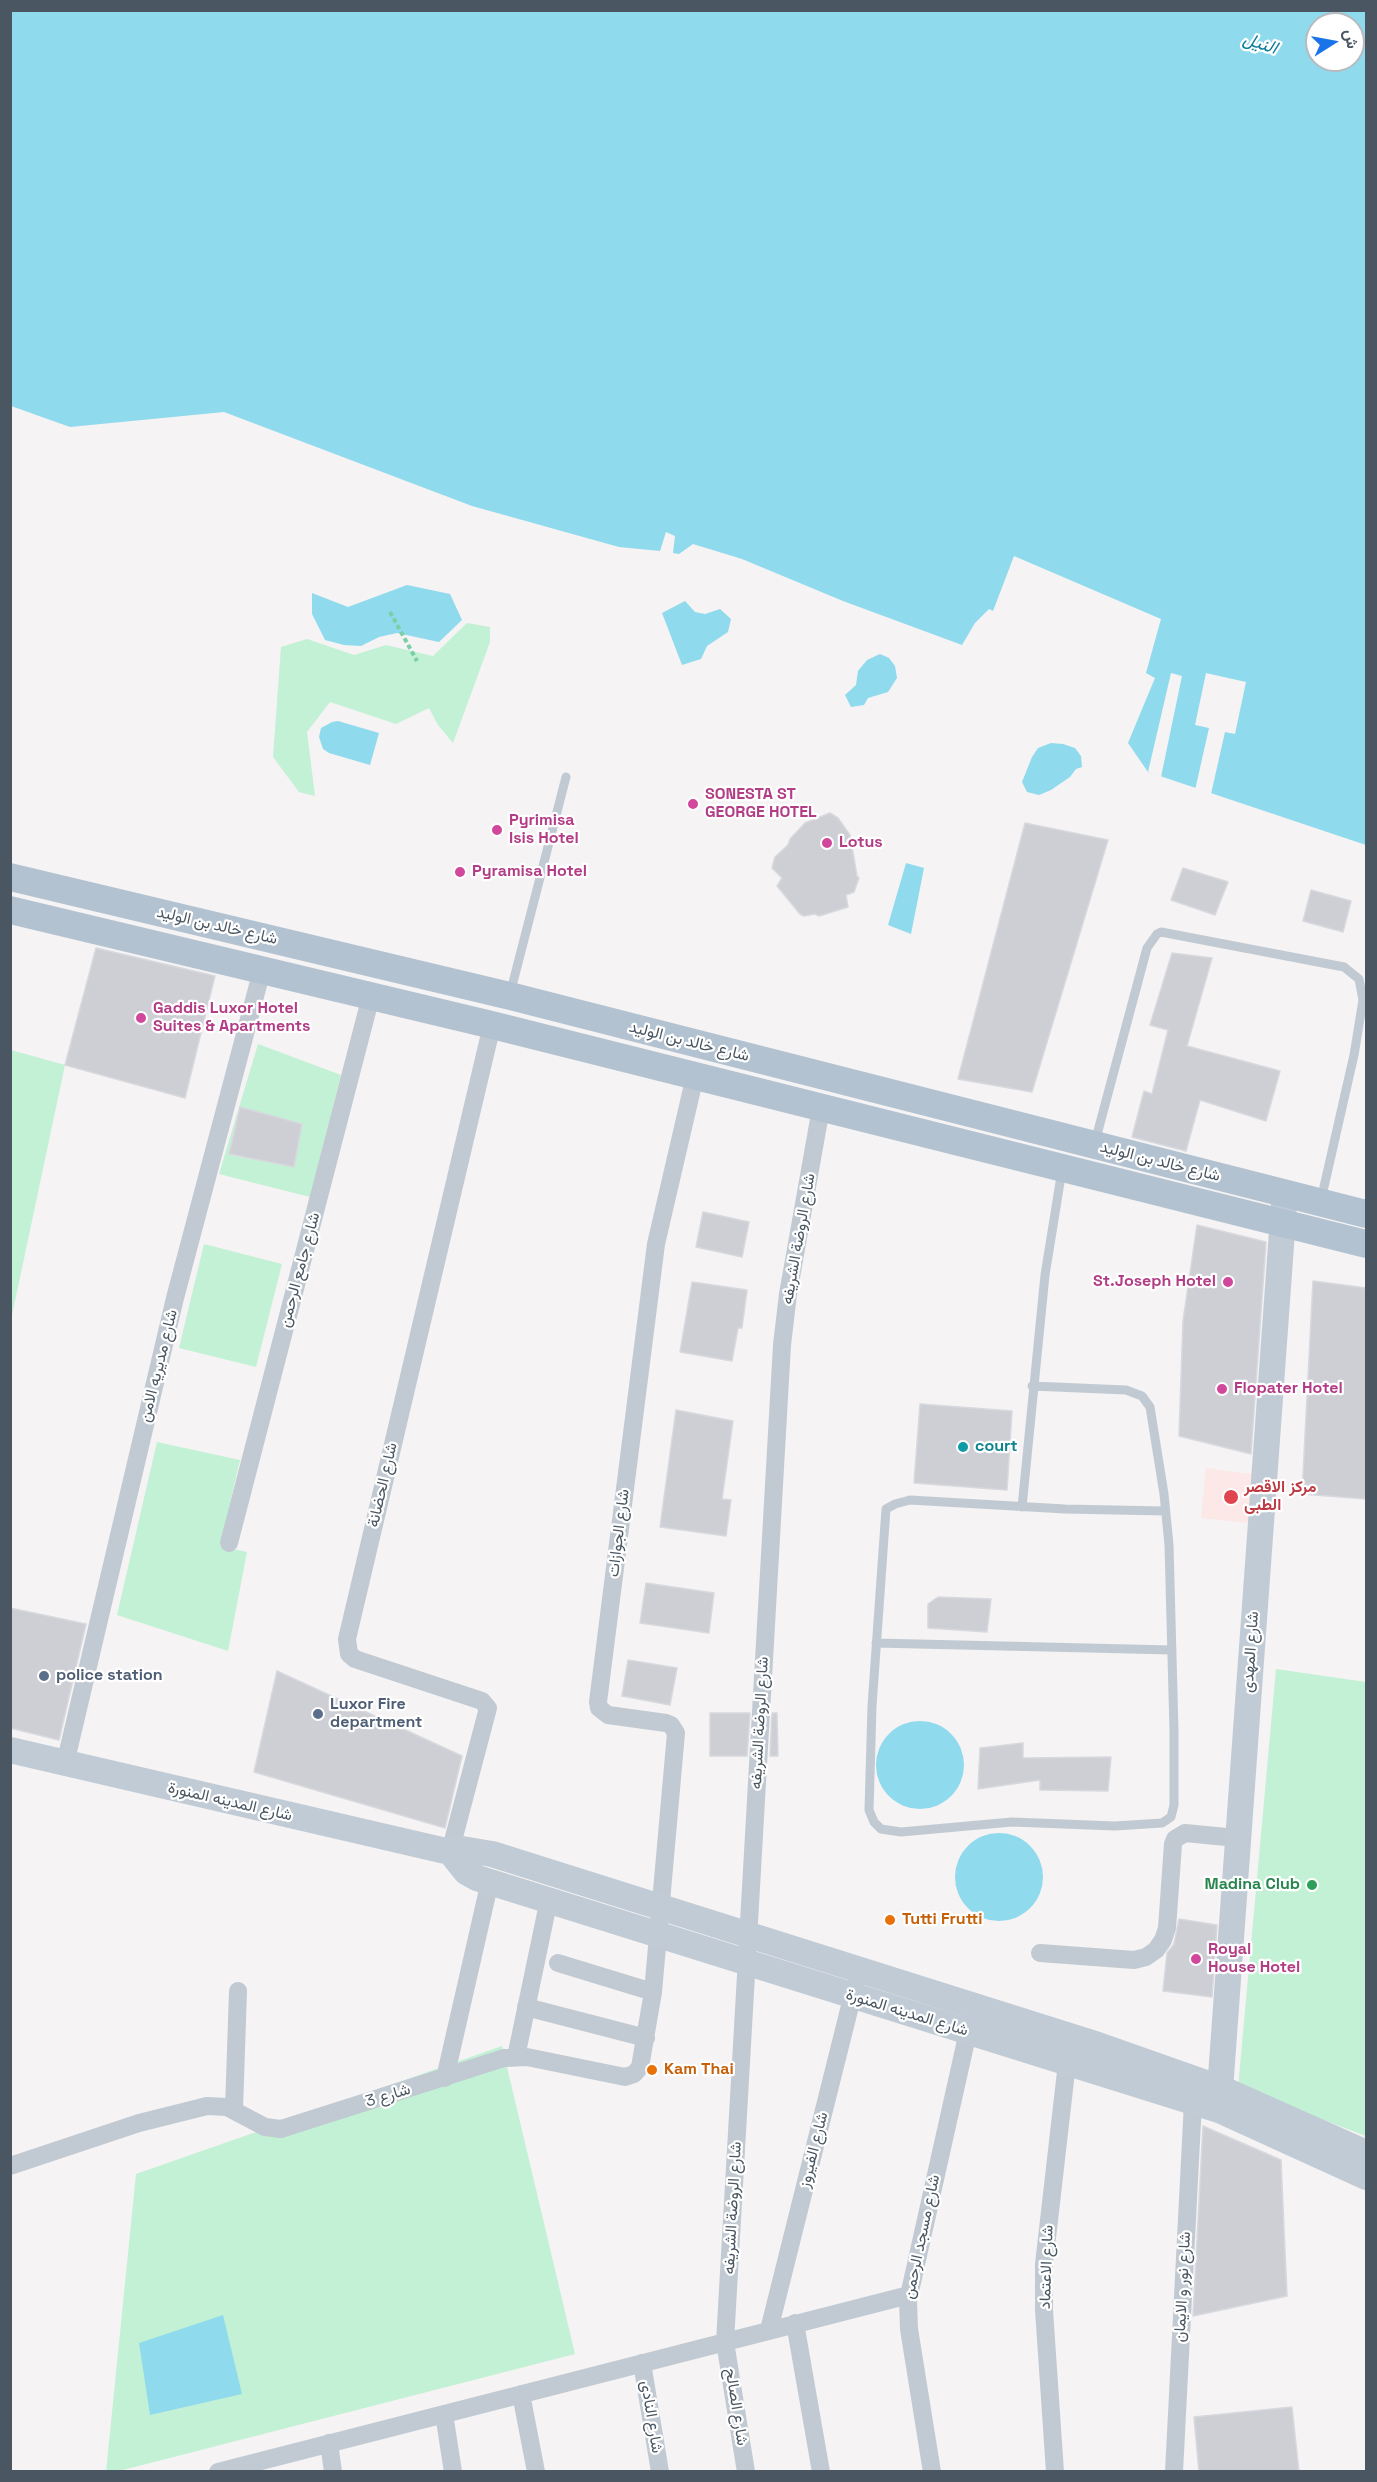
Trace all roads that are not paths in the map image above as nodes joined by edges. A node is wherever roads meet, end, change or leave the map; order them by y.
1 (566, 777) dead end
2 (10, 877) edge
3 (10, 910) edge
4 (262, 970) junction
5 (371, 996) junction
6 (510, 996) junction
7 (492, 1024) junction
8 (694, 1076) junction
9 (822, 1108) junction
10 (1094, 1145) junction
11 (1075, 1171) junction
12 (1286, 1194) junction
13 (1320, 1203) junction
14 (1366, 1214) edge
15 (1282, 1222) junction
16 (1366, 1244) edge
17 (1032, 1386) junction
18 (1022, 1507) junction
19 (1165, 1511) junction
20 (229, 1543) dead end
21 (876, 1643) junction
22 (1172, 1650) junction
23 (10, 1750) edge
24 (65, 1764) junction
25 (1237, 1838) junction
26 (450, 1852) junction
27 (490, 1881) junction
28 (549, 1899) junction
29 (660, 1908) junction
30 (657, 1935) junction
31 (748, 1936) junction
32 (1040, 1953) dead end
33 (747, 1962) junction
34 (558, 1963) dead end
35 (859, 1970) junction
36 (238, 1991) dead end
37 (653, 1992) junction
38 (853, 1996) junction
39 (974, 2005) junction
40 (526, 2007) junction
41 (968, 2032) junction
42 (646, 2038) junction
43 (516, 2057) junction
44 (1067, 2063) junction
45 (445, 2078) junction
46 (1220, 2099) junction
47 (1193, 2102) junction
48 (234, 2109) junction
49 (1366, 2153) edge
50 (10, 2166) edge
51 (1366, 2177) edge
52 (909, 2295) junction
53 (795, 2324) junction
54 (769, 2331) junction
55 (725, 2342) junction
56 (642, 2363) junction
57 (521, 2394) junction
58 (444, 2414) junction
59 (329, 2443) junction
60 (218, 2472) edge
61 (333, 2472) edge
62 (453, 2472) edge
63 (536, 2472) edge
64 (660, 2472) edge
65 (746, 2472) edge
66 (820, 2472) edge
67 (932, 2472) edge
68 (1055, 2472) edge
69 (1174, 2472) edge

1 - 6 lane
2 - 6 main road, شارع خالد بن الوليد
3 - 4 main road, شارع خالد بن الوليد
4 - 5 main road, شارع خالد بن الوليد
4 - 24 street, شارع مديريه الامن
5 - 7 main road, شارع خالد بن الوليد
5 - 20 street, شارع جامع الرحمن
6 - 10 main road, شارع خالد بن الوليد
7 - 8 main road, شارع خالد بن الوليد
7 - 26 street, شارع الحضانة
8 - 9 main road, شارع خالد بن الوليد
8 - 29 street, شارع الجوازات
9 - 11 main road, شارع خالد بن الوليد
9 - 31 street, شارع الروضة الشريفه
10 - 11 main road
10 - 12 main road, شارع خالد بن الوليد
10 - 13 lane
11 - 15 main road, شارع خالد بن الوليد
11 - 17 lane
12 - 13 main road, شارع خالد بن الوليد
12 - 15 main road, شارع المهدى
13 - 14 main road, شارع خالد بن الوليد
15 - 16 main road, شارع خالد بن الوليد
15 - 25 main road, شارع المهدى
17 - 18 lane
17 - 19 lane
18 - 19 lane
18 - 21 lane
19 - 22 lane
21 - 22 lane
21 - 22 lane
23 - 24 main road, شارع المدينه المنورة
24 - 26 main road, شارع المدينه المنورة
25 - 32 street
25 - 46 main road, شارع المهدى
26 - 27 main road, شارع المدينه المنورة
26 - 29 main road, شارع المدينه المنورة
27 - 28 main road, شارع المدينه المنورة
27 - 45 street
28 - 30 main road, شارع المدينه المنورة
28 - 40 street
29 - 30 street, شارع الجوازات
29 - 31 main road, شارع المدينه المنورة
30 - 33 main road, شارع المدينه المنورة
30 - 37 street, شارع 3
31 - 33 street, شارع الروضة الشريفه
31 - 35 main road, شارع المدينه المنورة
33 - 38 main road, شارع المدينه المنورة
33 - 55 street, شارع الروضة الشريفه
34 - 37 street
35 - 38 street, شارع الفيروز
35 - 39 main road, شارع المدينه المنورة
36 - 48 street
37 - 42 street, شارع 3
38 - 41 main road, شارع المدينه المنورة
38 - 54 street, شارع الفيروز
39 - 41 street, شارع مسجد الرحمن
39 - 46 main road, شارع المدينه المنورة
40 - 42 street
40 - 43 street
41 - 44 main road, شارع المدينه المنورة
41 - 52 street, شارع مسجد الرحمن
42 - 43 street, شارع 3
43 - 45 street, شارع 3
44 - 47 main road, شارع المدينه المنورة
44 - 68 street, شارع الاعتماد
45 - 48 street, شارع 3
46 - 47 main road, شارع المدينه المنورة
46 - 49 main road, شارع المدينه المنورة
46 - 51 main road, شارع المدينه المنورة
47 - 69 street, شارع نور و الايمان
48 - 50 street, شارع 3
52 - 53 street
52 - 67 street, شارع مسجد الرحمن
53 - 54 street
53 - 66 street
54 - 55 street
55 - 56 street
55 - 65 street, شارع الصالح
56 - 57 street
56 - 64 street, شارع النادى
57 - 58 street
57 - 63 street
58 - 59 street
58 - 62 street
59 - 60 street
59 - 61 street

